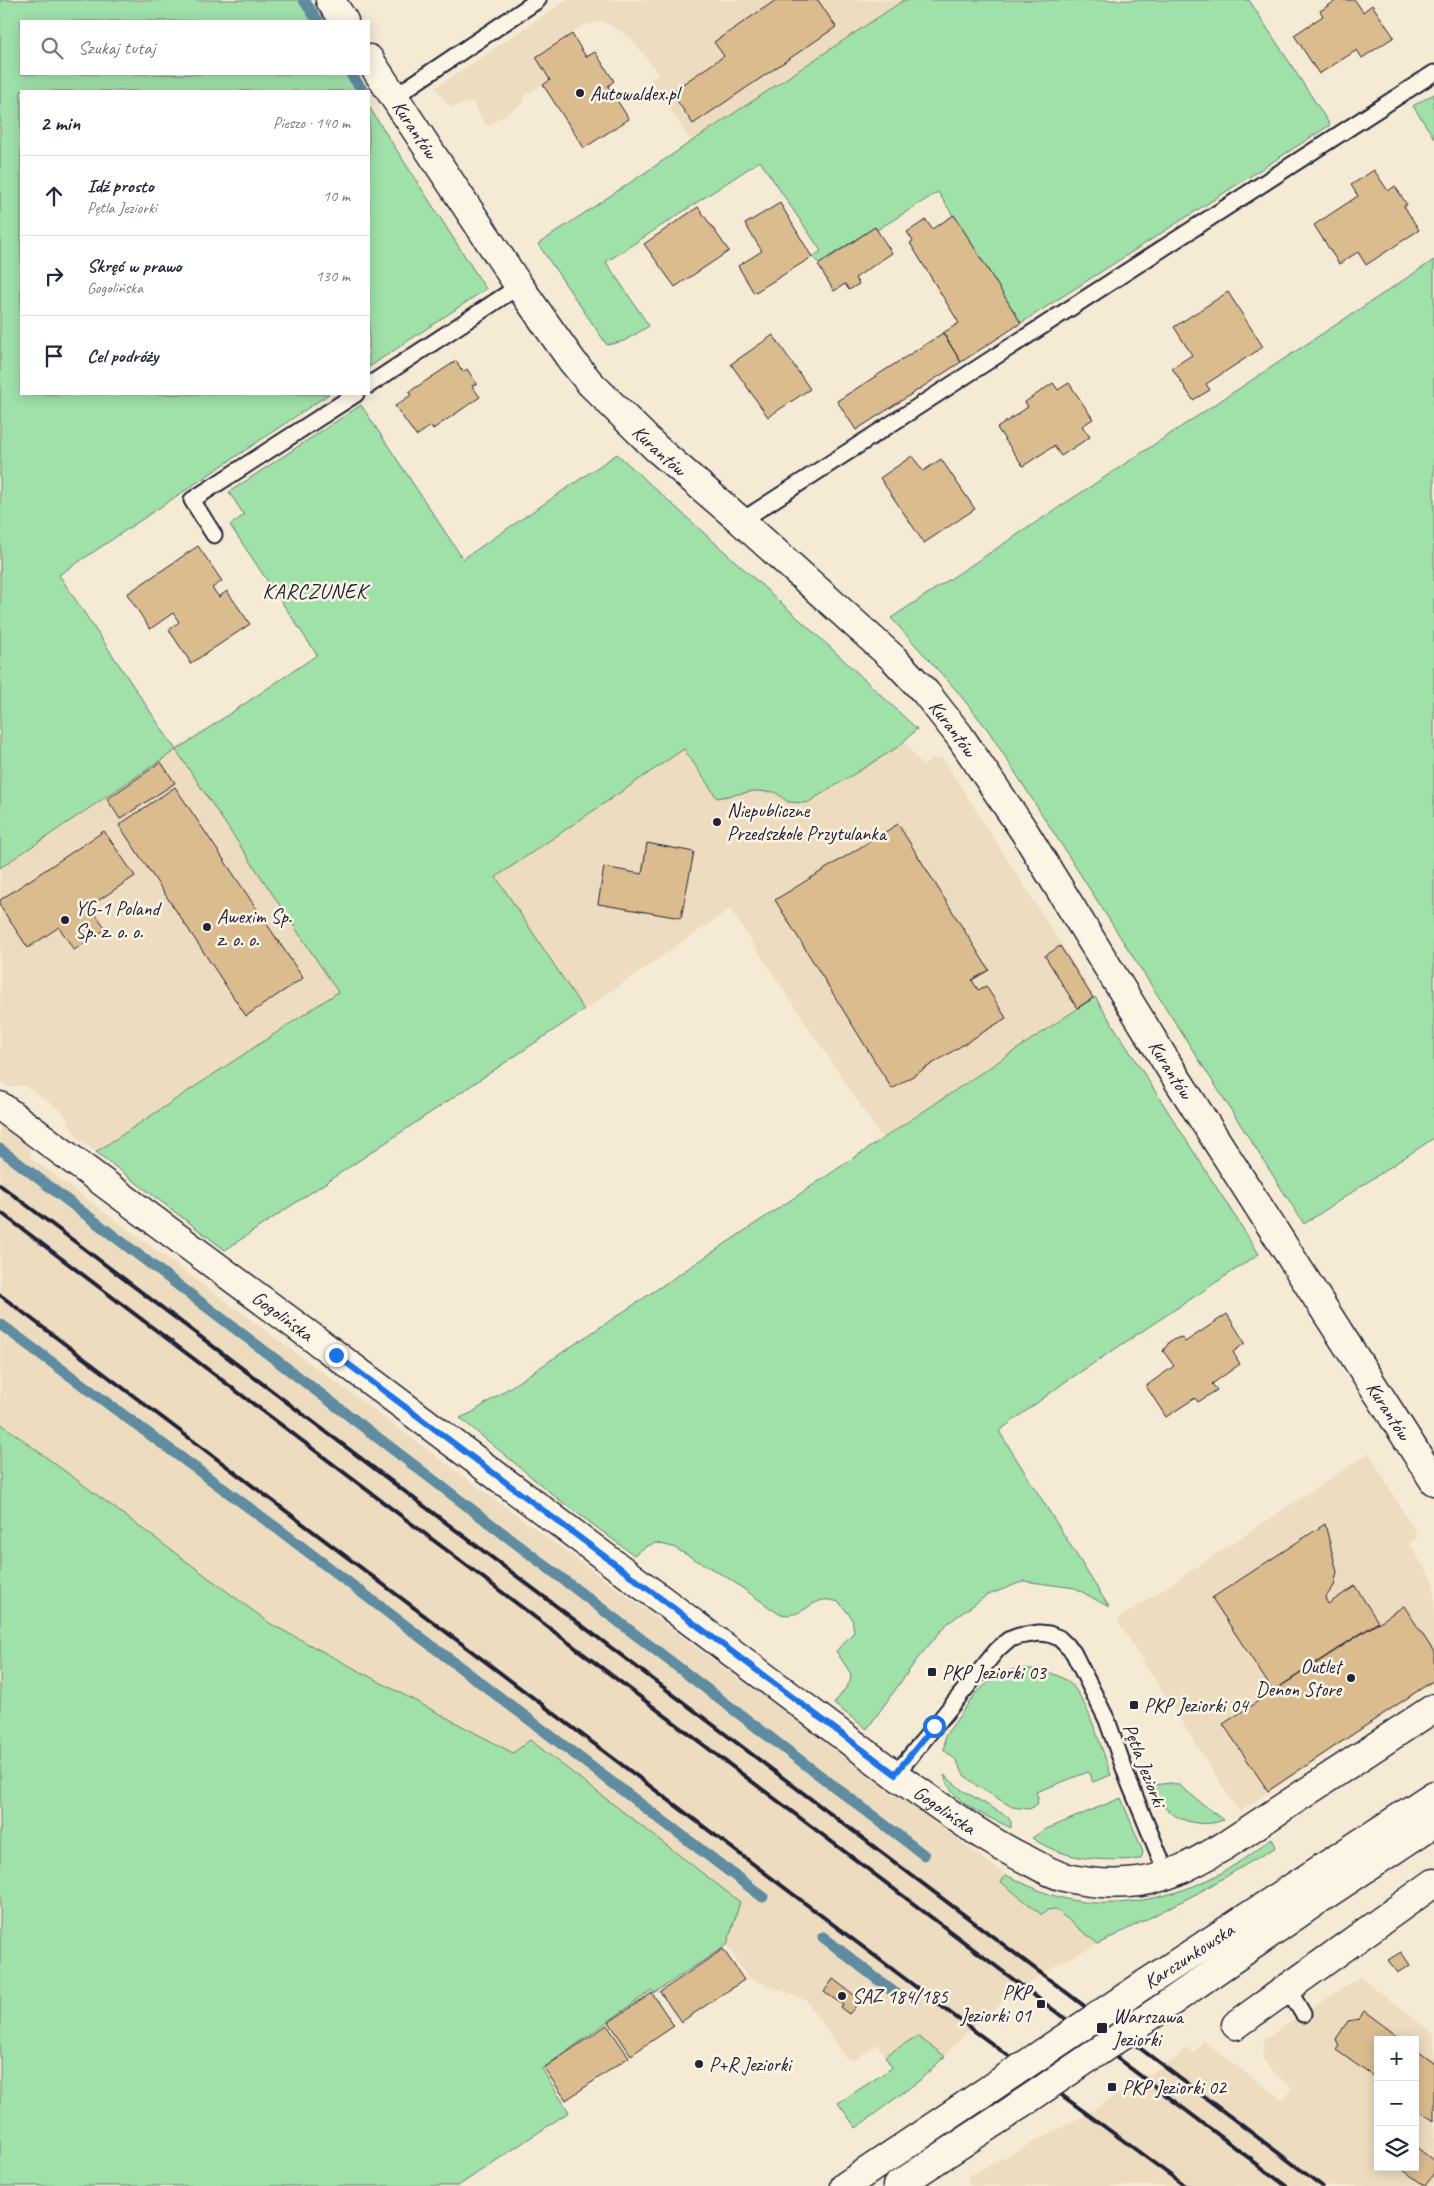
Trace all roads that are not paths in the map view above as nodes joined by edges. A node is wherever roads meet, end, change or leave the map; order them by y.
1 (330, 0) edge
2 (538, 0) edge
3 (343, 20) edge
4 (370, 61) edge
5 (1434, 73) edge
6 (394, 97) junction
7 (519, 286) junction
8 (370, 384) edge
9 (354, 395) edge
10 (741, 521) junction
11 (214, 535) dead end
12 (0, 1106) edge
13 (1434, 1481) edge
14 (1434, 1708) edge
15 (895, 1774) junction
16 (1434, 1795) edge
17 (1434, 1823) edge
18 (1167, 1874) junction
19 (1434, 1883) edge
20 (1287, 1987) junction
21 (1303, 2014) dead end
22 (1236, 2025) dead end
23 (845, 2186) edge
24 (897, 2186) edge

1 - 3 street
2 - 6 lane
4 - 6 street, Kurantów
5 - 10 lane
6 - 7 street, Kurantów
7 - 8 lane
7 - 10 street, Kurantów
9 - 11 lane
10 - 13 street, Kurantów
12 - 15 street, Gogolińska
14 - 18 street, Gogolińska
15 - 18 street, Gogolińska
15 - 18 lane, Pętla Jeziorki
16 - 23 street, Karczunkowska, bridge
17 - 24 street, Karczunkowska, bridge
19 - 20 street
20 - 21 lane
20 - 22 street

